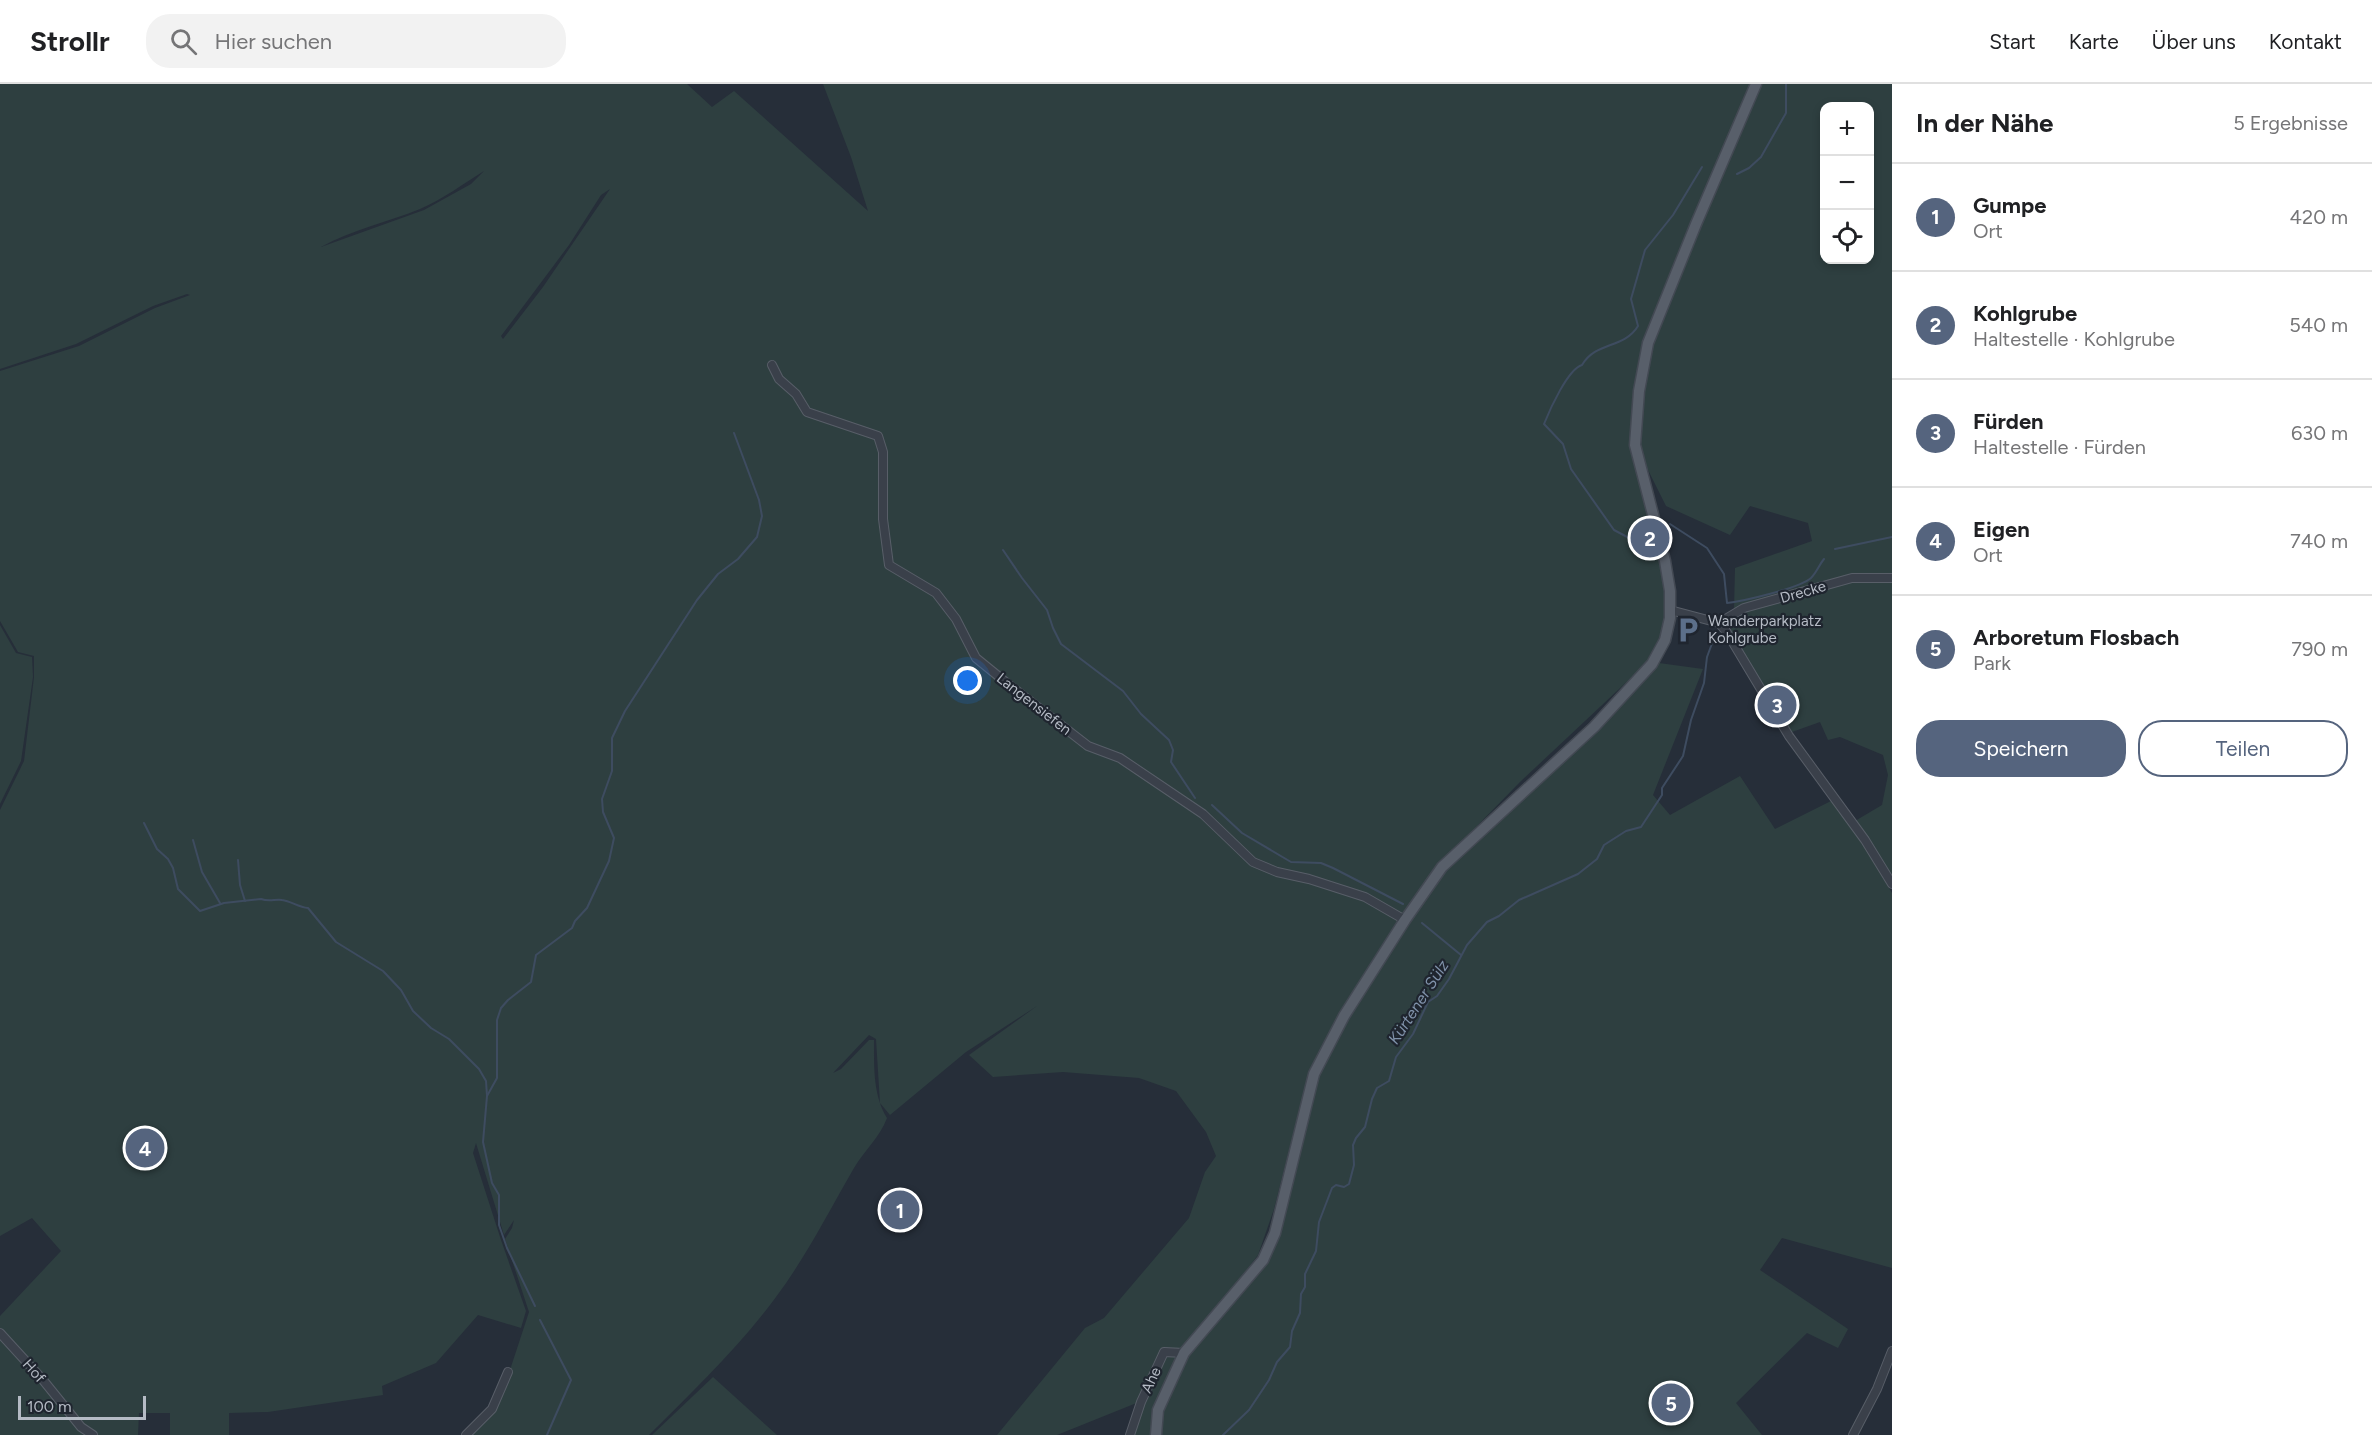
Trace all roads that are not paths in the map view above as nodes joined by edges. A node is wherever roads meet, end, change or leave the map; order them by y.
1 (1756, 84) edge
2 (772, 365) dead end
3 (1892, 578) edge
4 (1670, 610) junction
5 (1719, 623) junction
6 (1892, 884) edge
7 (1404, 920) junction
8 (0, 1333) edge
9 (1892, 1351) edge
10 (1184, 1353) junction
11 (508, 1372) dead end
12 (1129, 1433) edge
13 (93, 1435) edge
14 (466, 1435) edge
15 (1156, 1435) edge
16 (1853, 1435) edge

1 - 4 main road
2 - 7 street, Langensiefen
3 - 5 street, Drecke
4 - 5 street
4 - 7 main road
5 - 6 street
7 - 10 main road
8 - 13 street, Hof
9 - 16 street
10 - 12 street, Ahe
10 - 15 main road
11 - 14 street

